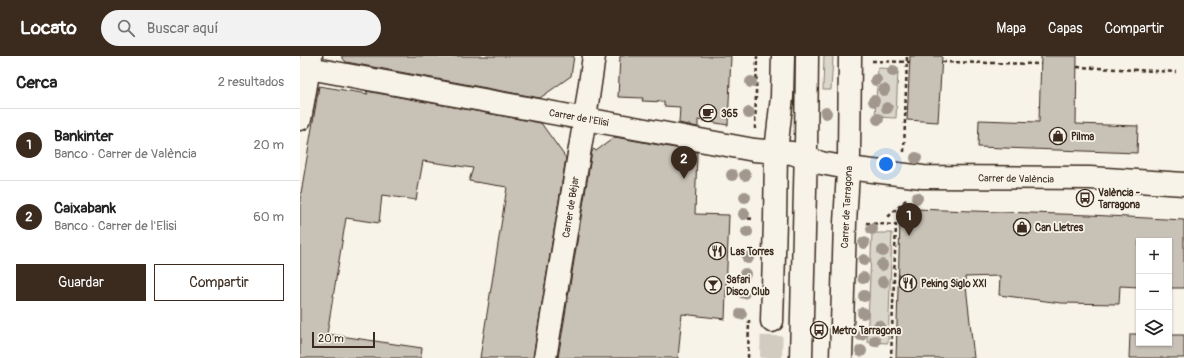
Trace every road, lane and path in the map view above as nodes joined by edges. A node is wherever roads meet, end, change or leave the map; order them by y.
1 (594, 56) edge
2 (757, 56) edge
3 (783, 56) edge
4 (807, 56) edge
5 (850, 56) edge
6 (907, 56) edge
7 (872, 61) dead end
8 (310, 62) edge
9 (908, 62) junction
10 (942, 62) dead end
11 (1041, 64) dead end
12 (1077, 67) dead end
13 (1176, 72) dead end
14 (585, 118) junction
15 (300, 119) edge
16 (755, 134) dead end
17 (776, 151) junction
18 (904, 152) dead end
19 (806, 159) junction
20 (848, 168) junction
21 (1184, 184) edge
22 (912, 195) dead end
23 (888, 217) dead end
24 (869, 223) dead end
25 (772, 321) tunnel mouth
26 (545, 358) edge
27 (801, 358) edge
28 (841, 358) edge
29 (891, 358) edge

1 - 14 street, Carrer de Béjar
2 - 16 path
3 - 17 street
4 - 19 street
5 - 20 street, Carrer de Tarragona
6 - 9 path
7 - 9 path
8 - 14 street, Carrer de l'Elisi
8 - 15 street
9 - 18 path
10 - 11 path
12 - 13 path
14 - 17 street, Carrer de l'Elisi
14 - 26 street, Carrer de Béjar
17 - 19 street, Carrer de l'Elisi
17 - 25 street
19 - 20 street, Carrer de l'Elisi
19 - 27 street
20 - 21 street, Carrer de València
20 - 28 street, Carrer de Tarragona
22 - 23 path
24 - 29 path

